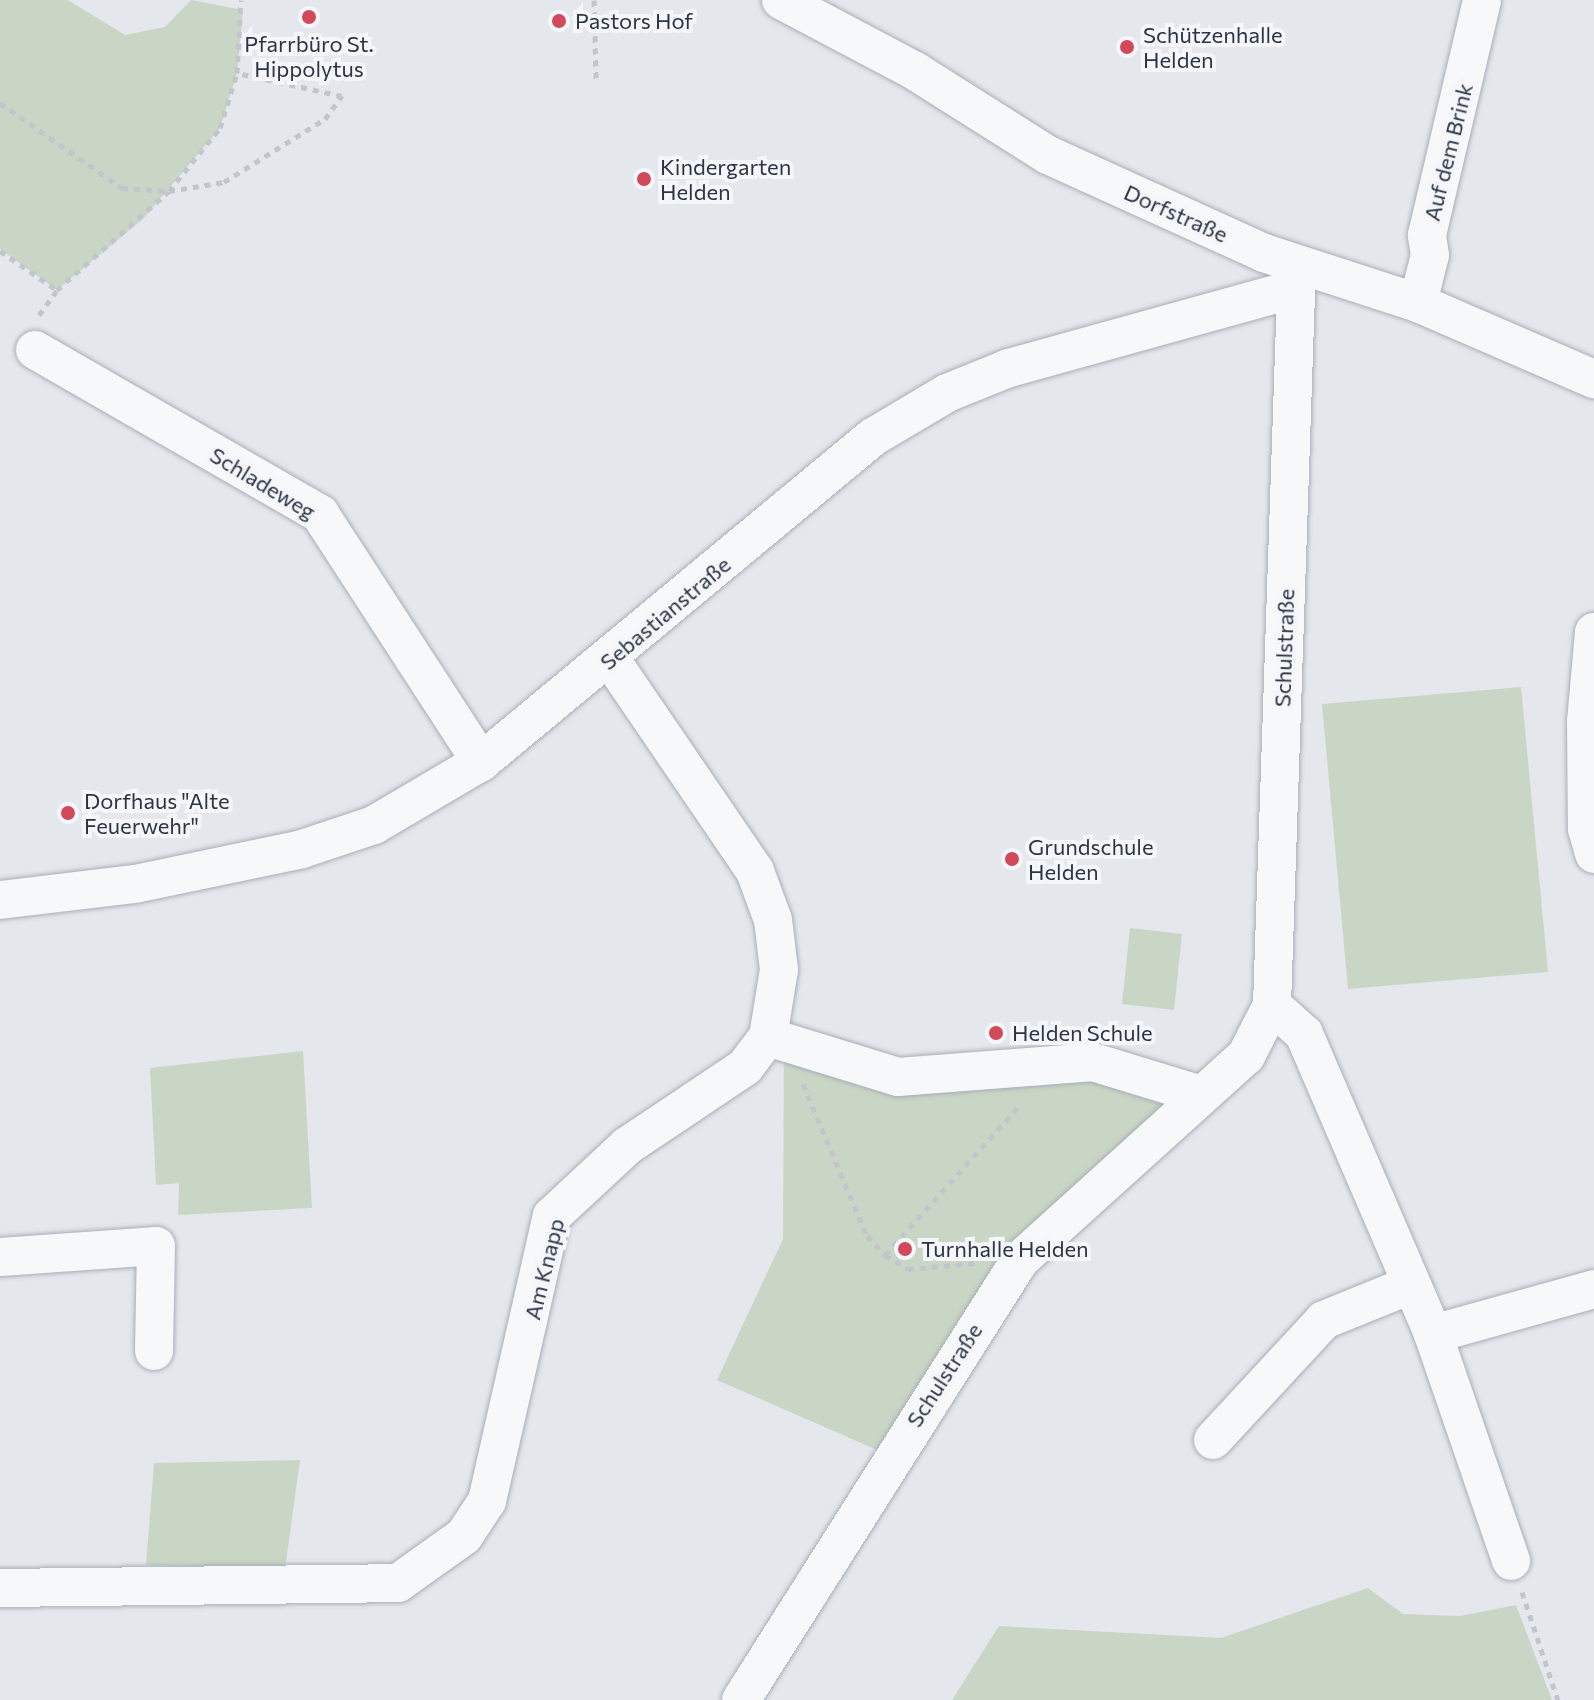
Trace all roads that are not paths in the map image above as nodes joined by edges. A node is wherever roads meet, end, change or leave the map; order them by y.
1 (781, 0) edge
2 (1482, 0) edge
3 (1294, 278) junction
4 (1418, 303) junction
5 (32, 339) road end
6 (1594, 379) edge
7 (1594, 632) edge
8 (611, 660) junction
9 (481, 762) junction
10 (1594, 854) edge
11 (0, 900) edge
12 (1272, 1005) junction
13 (776, 1038) junction
14 (1201, 1095) junction
15 (0, 1257) edge
16 (1410, 1285) junction
17 (1594, 1289) edge
18 (1433, 1334) junction
19 (154, 1351) dead end
20 (1213, 1440) dead end
21 (1511, 1561) road end
22 (0, 1588) edge
23 (741, 1700) edge

1 - 3 street, Dorfstraße
2 - 4 street, Auf dem Brink
3 - 4 street, Dorfstraße
3 - 8 street, Sebastianstraße
3 - 12 street, Schulstraße
4 - 6 street, Dorfstraße
5 - 9 street, Schladeweg
7 - 10 street
8 - 9 street, Sebastianstraße
8 - 13 street, Am Knapp
9 - 11 street, Sebastianstraße
12 - 14 street, Schulstraße
12 - 16 street
13 - 14 street
13 - 22 street, Am Knapp
14 - 23 street, Schulstraße
15 - 19 street
16 - 18 street
16 - 20 street
17 - 18 street
18 - 21 street

